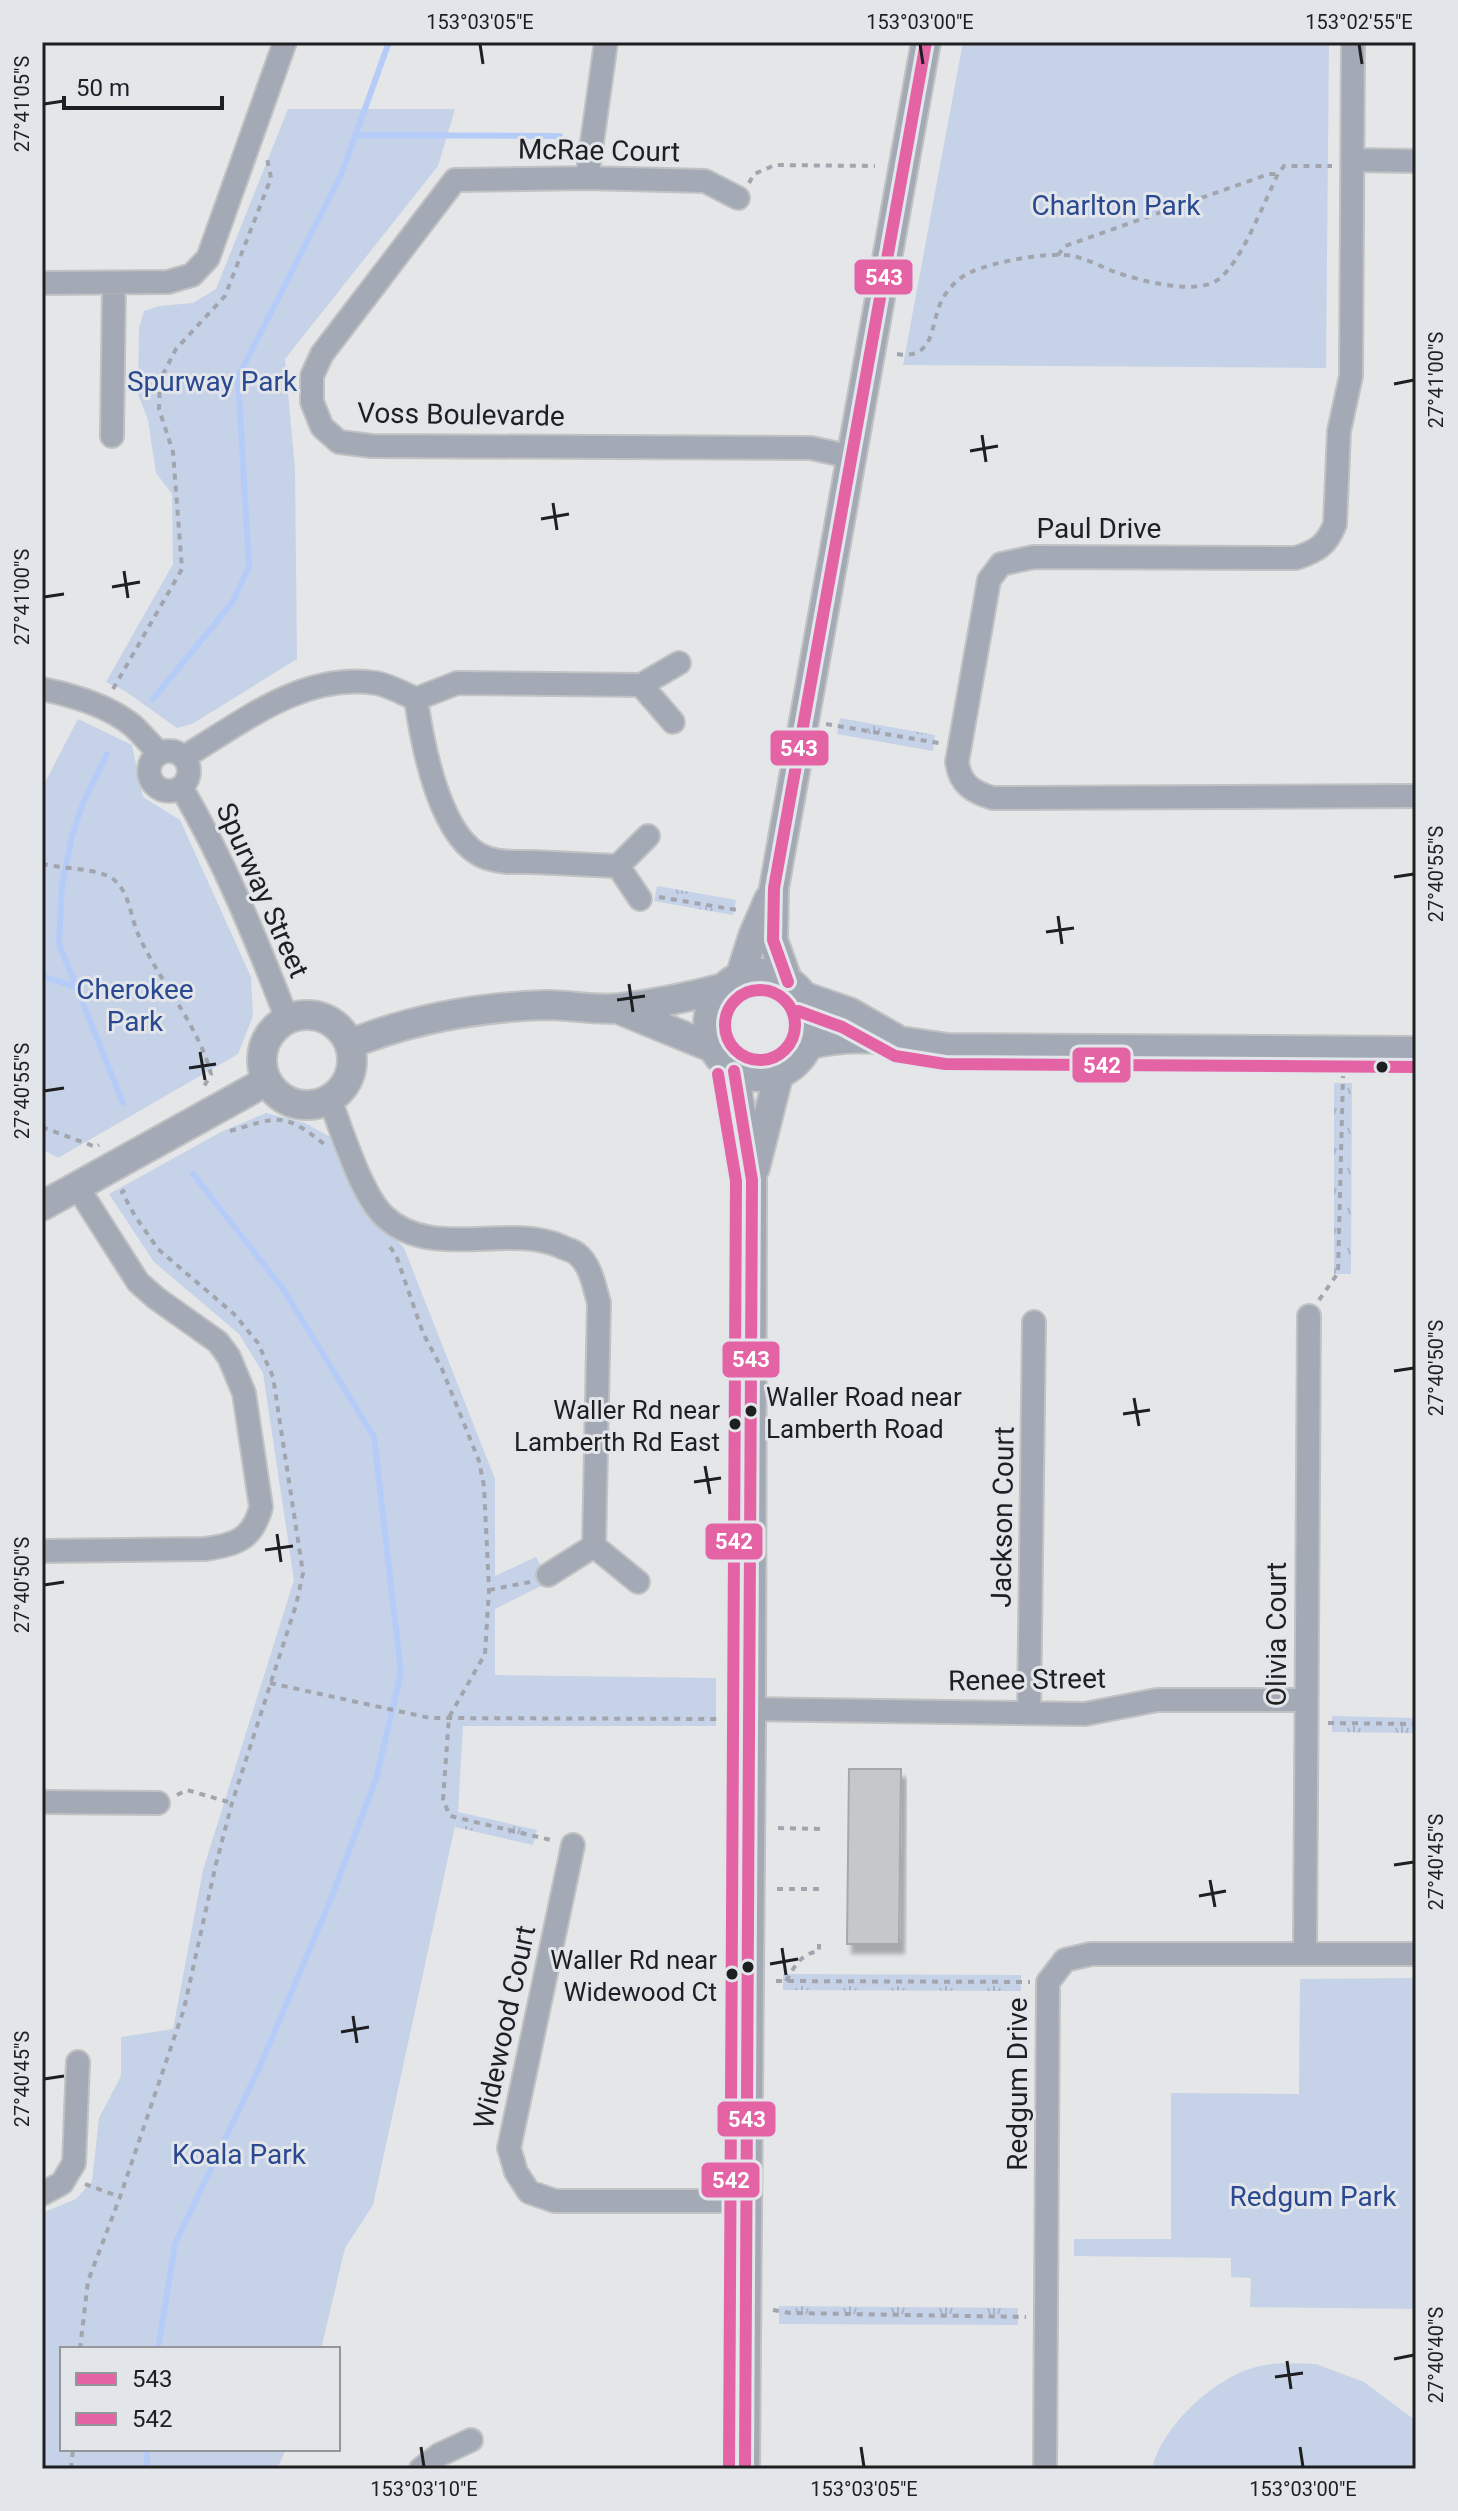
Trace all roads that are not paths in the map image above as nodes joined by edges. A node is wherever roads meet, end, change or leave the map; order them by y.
1 (285, 42) edge
2 (606, 42) edge
3 (926, 42) edge
4 (1353, 42) edge
5 (1353, 160) junction
6 (1416, 161) edge
7 (587, 178) junction
8 (455, 180) joint
9 (738, 198) road end
10 (42, 283) edge
11 (114, 284) junction
12 (112, 436) dead end
13 (852, 457) junction
14 (679, 663) dead end
15 (641, 685) junction
16 (42, 689) edge
17 (416, 699) junction
18 (673, 722) dead end
19 (159, 753) junction
20 (184, 757) junction
21 (181, 787) junction
22 (1416, 796) edge
23 (648, 836) dead end
24 (618, 866) junction
25 (774, 888) junction
26 (640, 899) road end
27 (732, 983) junction
28 (796, 989) junction
29 (617, 1008) junction
30 (287, 1019) junction
31 (900, 1041) junction
32 (350, 1044) junction
33 (808, 1045) junction
34 (713, 1048) junction
35 (1416, 1051) edge
36 (734, 1071) junction
37 (779, 1073) junction
38 (267, 1081) junction
39 (330, 1100) junction
40 (752, 1180) junction
41 (78, 1188) junction
42 (42, 1206) edge
43 (1309, 1316) road end
44 (1034, 1322) dead end
45 (594, 1546) junction
46 (42, 1551) edge
47 (548, 1575) road end
48 (638, 1582) dead end
49 (1305, 1700) junction
50 (751, 1709) junction
51 (1029, 1713) junction
52 (42, 1802) edge
53 (158, 1803) road end
54 (573, 1845) road end
55 (1305, 1954) junction
56 (1416, 1954) edge
57 (78, 2062) dead end
58 (42, 2194) edge
59 (746, 2201) junction
60 (471, 2440) dead end
61 (421, 2469) edge
62 (745, 2469) edge
63 (1045, 2469) edge

1 - 11 street
2 - 7 street
3 - 13 street
4 - 5 street, Paul Drive
5 - 6 street
5 - 22 street, Paul Drive
7 - 8 street, McRae Court
7 - 9 street, McRae Court
8 - 13 street, Voss Boulevarde
10 - 11 street
11 - 12 street
13 - 25 street
14 - 15 street
15 - 17 street
15 - 18 street
16 - 19 street
17 - 20 street
17 - 24 street
19 - 20 street
19 - 21 street, Spurway Street
20 - 21 street, Spurway Street
21 - 30 street, Spurway Street
23 - 24 street
24 - 26 street
25 - 27 street
25 - 28 street
27 - 28 street
27 - 29 street
27 - 34 street
28 - 31 street
28 - 33 street
29 - 32 street
29 - 34 street
30 - 32 street
30 - 38 street
31 - 33 street
31 - 35 street
32 - 39 street
33 - 37 street
34 - 36 street
36 - 37 street
36 - 40 street
37 - 40 street
38 - 39 street
38 - 41 street
39 - 45 street
40 - 50 street
41 - 42 street
41 - 46 street
43 - 49 street, Olivia Court
44 - 51 street, Jackson Court
45 - 47 street
45 - 48 street
49 - 51 street, Renee Street
49 - 55 street, Olivia Court
50 - 51 street, Renee Street
50 - 59 street
52 - 53 street
54 - 59 street, Widewood Court
55 - 56 street, Redgum Drive
55 - 63 street, Redgum Drive
57 - 58 street
59 - 62 street
60 - 61 street

